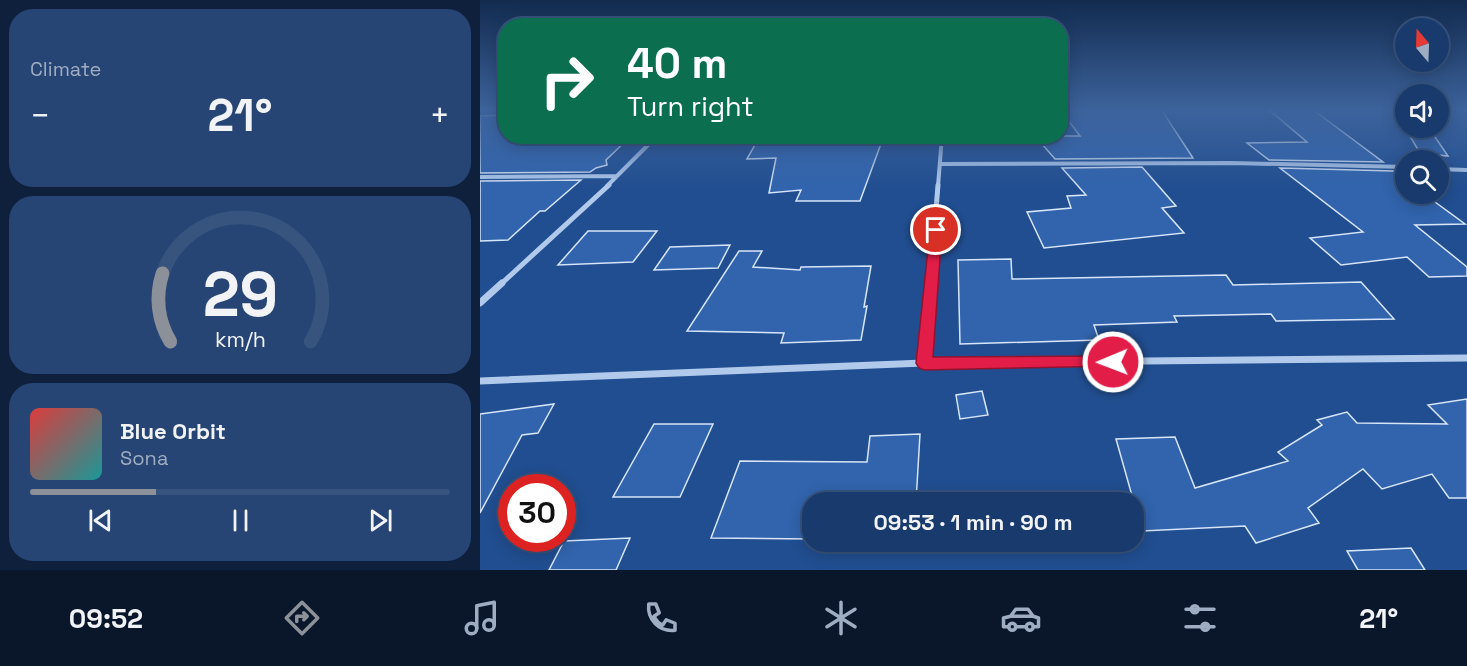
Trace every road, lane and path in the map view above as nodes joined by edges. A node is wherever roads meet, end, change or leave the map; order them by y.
1 (649, 144) edge
2 (942, 144) edge
3 (941, 164) junction
4 (1395, 167) edge
5 (1449, 169) edge
6 (1467, 170) edge
7 (618, 176) junction
8 (480, 177) edge
9 (480, 303) edge
10 (1467, 358) edge
11 (924, 363) junction
12 (480, 381) edge

1 - 7 street
2 - 3 street
3 - 4 street
3 - 11 street
5 - 6 street
7 - 8 street
7 - 9 street
10 - 11 street
11 - 12 street

